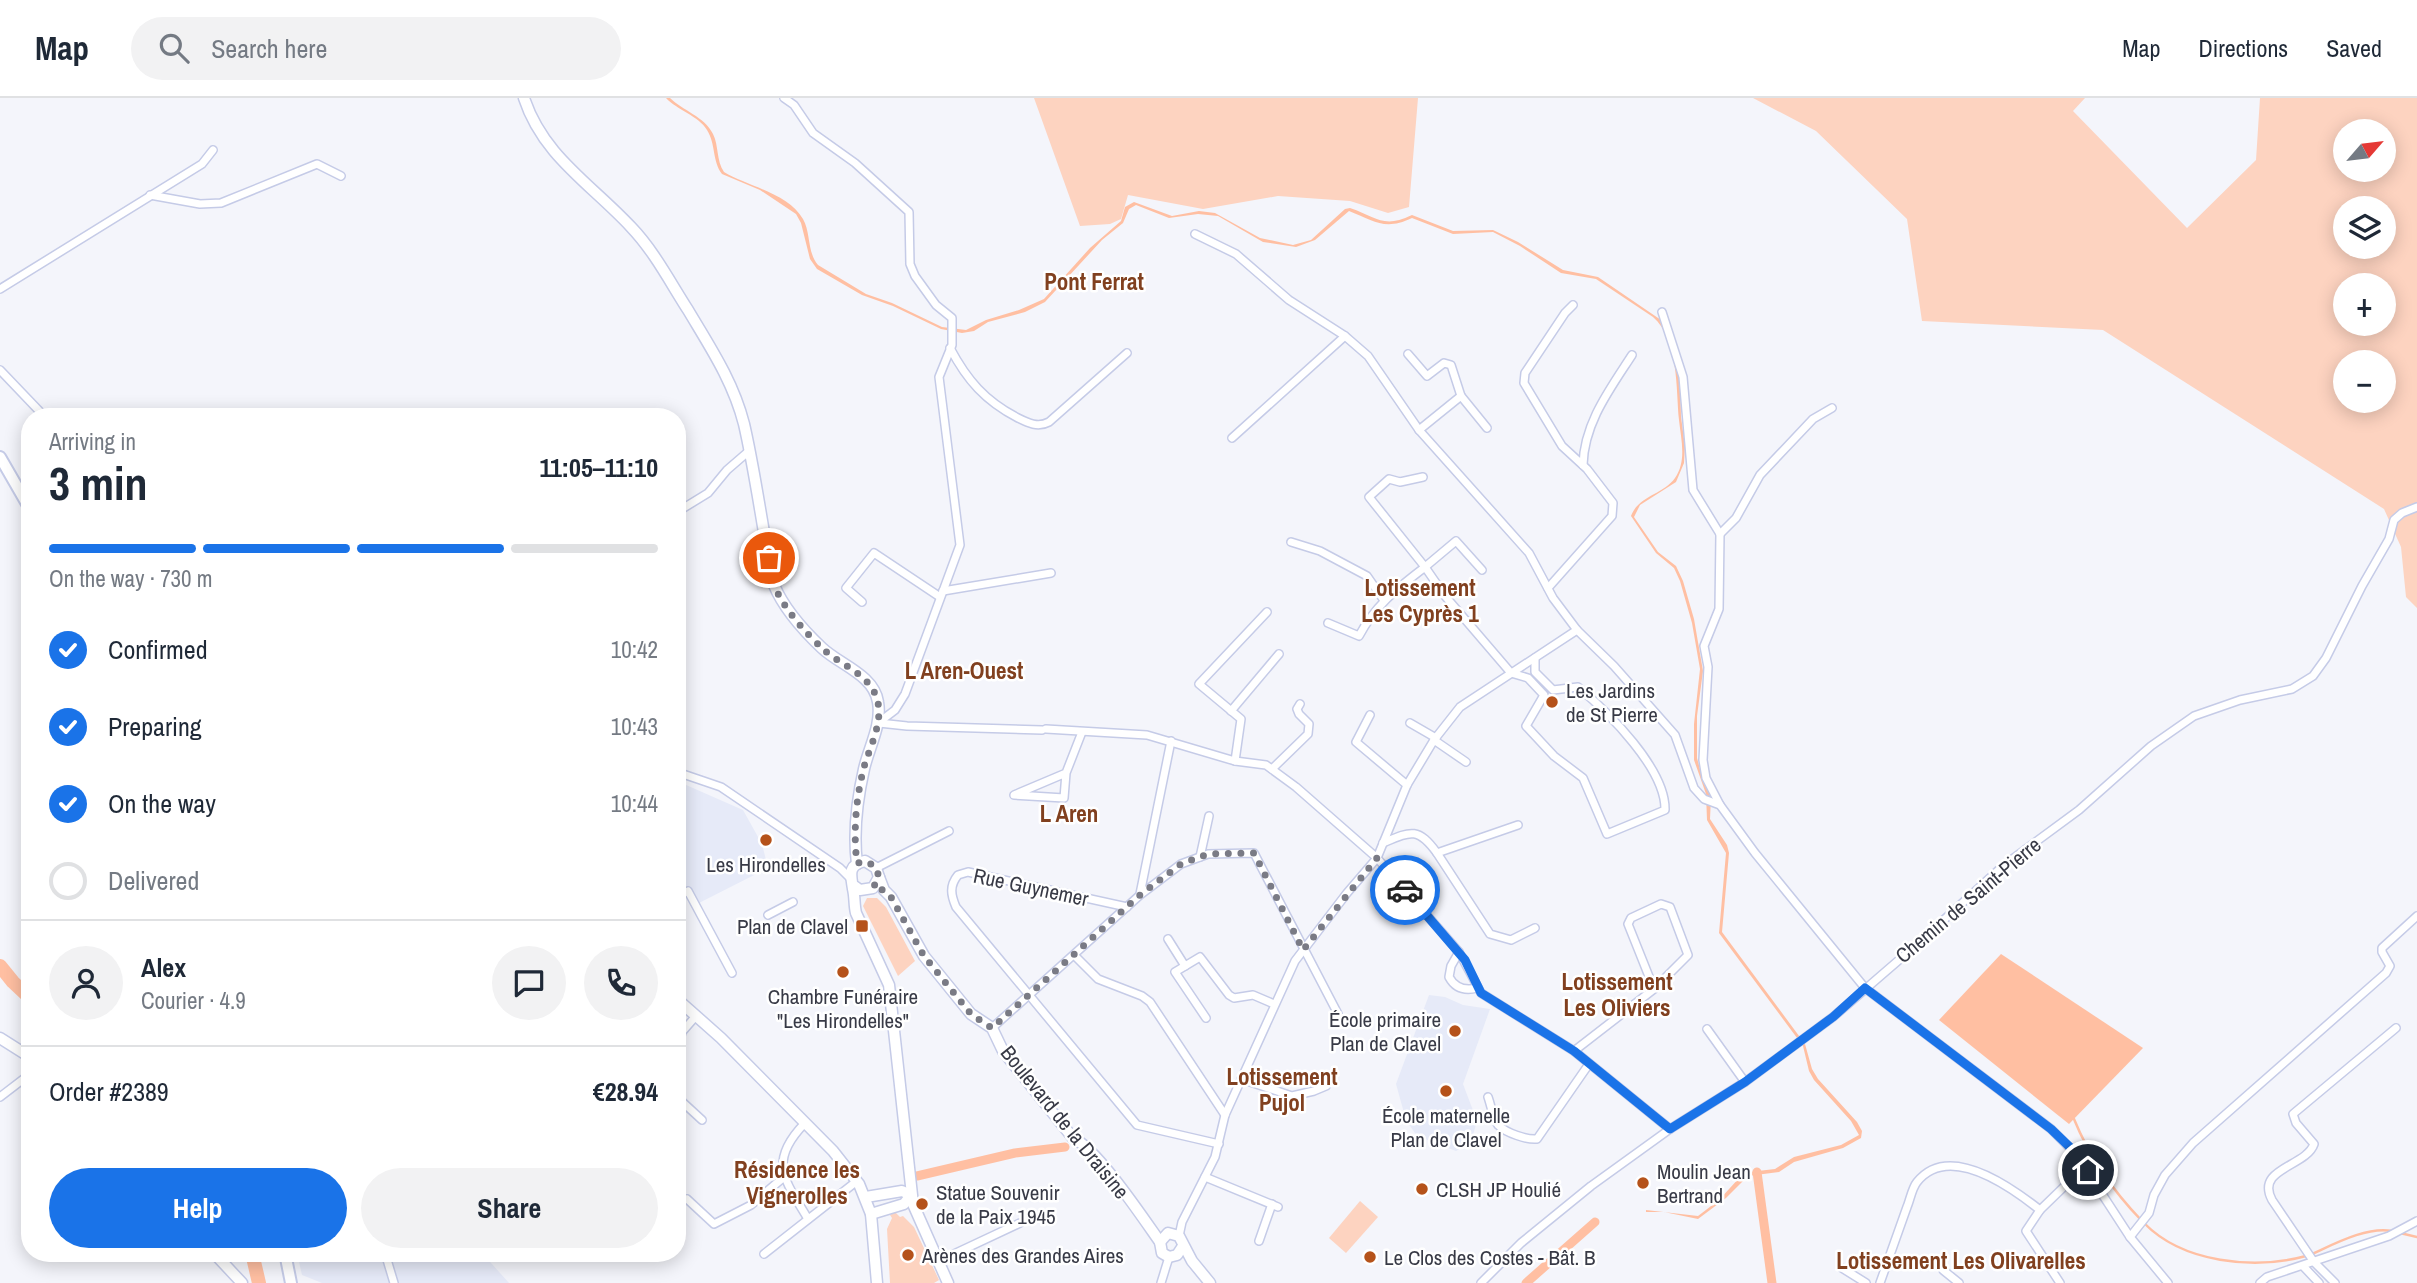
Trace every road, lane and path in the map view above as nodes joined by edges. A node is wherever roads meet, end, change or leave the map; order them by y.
1 (524, 98) edge
2 (784, 98) edge
3 (213, 150) dead end
4 (341, 176) dead end
5 (150, 195) junction
6 (1195, 234) dead end
7 (0, 289) edge
8 (1573, 305) dead end
9 (1662, 312) dead end
10 (1345, 336) junction
11 (950, 348) junction
12 (1127, 353) dead end
13 (1408, 354) dead end
14 (1632, 355) dead end
15 (0, 370) edge
16 (1461, 396) junction
17 (36, 408) edge
18 (1832, 408) dead end
19 (1487, 428) dead end
20 (1419, 430) junction
21 (1232, 438) dead end
22 (749, 450) junction
23 (0, 457) edge
24 (1583, 466) junction
25 (1423, 477) dead end
26 (21, 493) edge
27 (686, 506) edge
28 (2417, 507) edge
29 (1720, 534) junction
30 (1291, 542) dead end
31 (1425, 567) junction
32 (1482, 570) dead end
33 (1051, 573) dead end
34 (1548, 588) junction
35 (942, 594) junction
36 (1384, 599) junction
37 (862, 602) dead end
38 (1267, 612) dead end
39 (1328, 623) dead end
40 (1577, 630) junction
41 (1279, 654) dead end
42 (1535, 658) junction
43 (1511, 673) junction
44 (1553, 690) junction
45 (1544, 695) junction
46 (1300, 704) dead end
47 (1231, 711) junction
48 (1370, 715) dead end
49 (878, 723) junction
50 (1410, 723) dead end
51 (1082, 732) junction
52 (1435, 739) junction
53 (1171, 741) junction
54 (1235, 761) junction
55 (1466, 762) dead end
56 (1272, 769) junction
57 (1066, 773) junction
58 (686, 775) edge
59 (1407, 785) junction
60 (1717, 805) junction
61 (1209, 816) dead end
62 (1518, 825) dead end
63 (950, 831) dead end
64 (1382, 843) junction
65 (1437, 853) junction
66 (1200, 857) junction
67 (1377, 858) junction
68 (858, 864) junction
69 (840, 868) junction
70 (877, 872) junction
71 (852, 882) junction
72 (869, 889) junction
73 (884, 890) junction
74 (686, 892) edge
75 (1140, 895) junction
76 (793, 902) dead end
77 (854, 902) junction
78 (1127, 907) junction
79 (768, 915) dead end
80 (2417, 916) edge
81 (1535, 928) dead end
82 (1168, 939) dead end
83 (1303, 950) junction
84 (1459, 952) junction
85 (1074, 956) junction
86 (1185, 966) junction
87 (732, 972) dead end
88 (1865, 988) junction
89 (1477, 989) junction
90 (1654, 989) junction
91 (1029, 996) junction
92 (1274, 1004) junction
93 (686, 1006) edge
94 (1338, 1014) dead end
95 (696, 1016) junction
96 (1206, 1018) dead end
97 (686, 1027) edge
98 (992, 1028) junction
99 (2396, 1028) dead end
100 (1707, 1029) dead end
101 (0, 1038) edge
102 (21, 1051) edge
103 (1574, 1051) junction
104 (1589, 1064) junction
105 (1241, 1079) junction
106 (21, 1081) edge
107 (1745, 1082) junction
108 (1326, 1086) dead end
109 (0, 1097) edge
110 (1488, 1097) dead end
111 (686, 1105) edge
112 (1225, 1115) junction
113 (702, 1120) dead end
114 (805, 1123) junction
115 (1670, 1129) junction
116 (1219, 1144) junction
117 (784, 1177) junction
118 (1205, 1177) junction
119 (2073, 1178) dead end
120 (857, 1181) junction
121 (911, 1195) junction
122 (866, 1197) junction
123 (687, 1199) dead end
124 (2040, 1210) junction
125 (871, 1214) junction
126 (808, 1219) junction
127 (2417, 1221) edge
128 (1020, 1223) dead end
129 (1169, 1236) junction
130 (2130, 1237) junction
131 (1259, 1241) dead end
132 (1177, 1253) junction
133 (764, 1254) dead end
134 (939, 1261) junction
135 (222, 1262) edge
136 (287, 1262) edge
137 (388, 1262) edge
138 (2314, 1262) junction
139 (2303, 1266) junction
140 (1842, 1268) dead end
141 (1943, 1270) dead end
142 (242, 1283) edge
143 (291, 1283) edge
144 (394, 1283) edge
145 (877, 1283) edge
146 (948, 1283) edge
147 (1161, 1283) edge
148 (1210, 1283) edge
149 (1481, 1283) edge
150 (1866, 1283) edge
151 (1880, 1283) edge
152 (1959, 1283) edge
153 (2060, 1283) edge
154 (2168, 1283) edge
155 (2260, 1283) edge
156 (2319, 1283) edge
157 (2335, 1283) edge

1 - 22 street
2 - 11 street
3 - 5 street
4 - 5 street
5 - 7 street
6 - 10 street
8 - 24 street
9 - 29 street
10 - 20 street
10 - 21 street
11 - 12 street
11 - 35 street
13 - 16 street
14 - 24 street
15 - 17 street
16 - 19 street
16 - 20 street
18 - 29 street
20 - 34 street
22 - 27 street
22 - 49 street
23 - 26 main road
24 - 34 street
25 - 31 street
28 - 88 street, Chemin de Saint-Pierre
29 - 60 street
30 - 36 street
31 - 32 street
31 - 36 street
31 - 43 street
33 - 35 street
34 - 40 street
35 - 37 street
35 - 49 street
36 - 39 street
38 - 47 street
40 - 42 street
40 - 60 street
41 - 47 street
42 - 43 street
42 - 44 street
43 - 45 street
43 - 52 street
44 - 45 street
44 - 45 street
46 - 56 street
47 - 54 street
48 - 59 street
49 - 51 street
49 - 68 street
50 - 52 street
51 - 53 street
51 - 57 street
52 - 55 street
52 - 59 street
53 - 54 street
53 - 75 street
54 - 56 street
56 - 67 street
57 - 57 street
58 - 69 street
59 - 64 street
60 - 88 street
61 - 66 street
62 - 65 street
63 - 70 street
64 - 65 street
64 - 67 street
65 - 81 street
66 - 75 street
66 - 83 street
67 - 83 street
67 - 84 street
68 - 69 street
68 - 70 street
68 - 71 street
69 - 71 street
70 - 72 street
70 - 73 street, Boulevard de la Draisine
71 - 72 street
71 - 77 street
72 - 73 street
72 - 77 street
73 - 98 street, Boulevard de la Draisine
74 - 87 street
75 - 78 street
76 - 79 street
77 - 121 street
78 - 85 street
78 - 91 street, Rue Guynemer
80 - 130 street
82 - 86 street
83 - 92 street
83 - 94 street
84 - 89 street
84 - 89 street
85 - 91 street
85 - 112 street
86 - 92 street
86 - 96 street
88 - 107 street, Chemin de Saint-Pierre
88 - 130 street
89 - 103 street
90 - 90 street
90 - 103 street
91 - 98 street
91 - 116 street
92 - 105 street
93 - 95 street
95 - 97 street
95 - 114 street
98 - 129 street, Boulevard de la Draisine
99 - 138 street
100 - 107 street
101 - 102 street
103 - 104 street
104 - 110 street
104 - 115 street
105 - 108 street
105 - 112 street
106 - 109 street
107 - 115 street, Chemin de Saint-Pierre
111 - 113 street
112 - 116 street
114 - 117 street
114 - 120 street
115 - 149 street, Chemin de Saint-Pierre
116 - 118 street
117 - 123 street
117 - 126 street
118 - 129 street
118 - 131 street
119 - 124 street
120 - 122 street
120 - 126 street
121 - 122 street
121 - 125 street
121 - 134 street
122 - 125 street
124 - 151 street
124 - 153 street
125 - 145 street
126 - 133 street
127 - 138 street
128 - 134 street
129 - 132 street
129 - 132 street
130 - 154 street
132 - 147 street
132 - 148 street
134 - 146 street
135 - 142 street
136 - 143 main road
137 - 144 street
138 - 139 street
138 - 157 street
139 - 155 street
139 - 156 street
140 - 150 street
141 - 152 street

